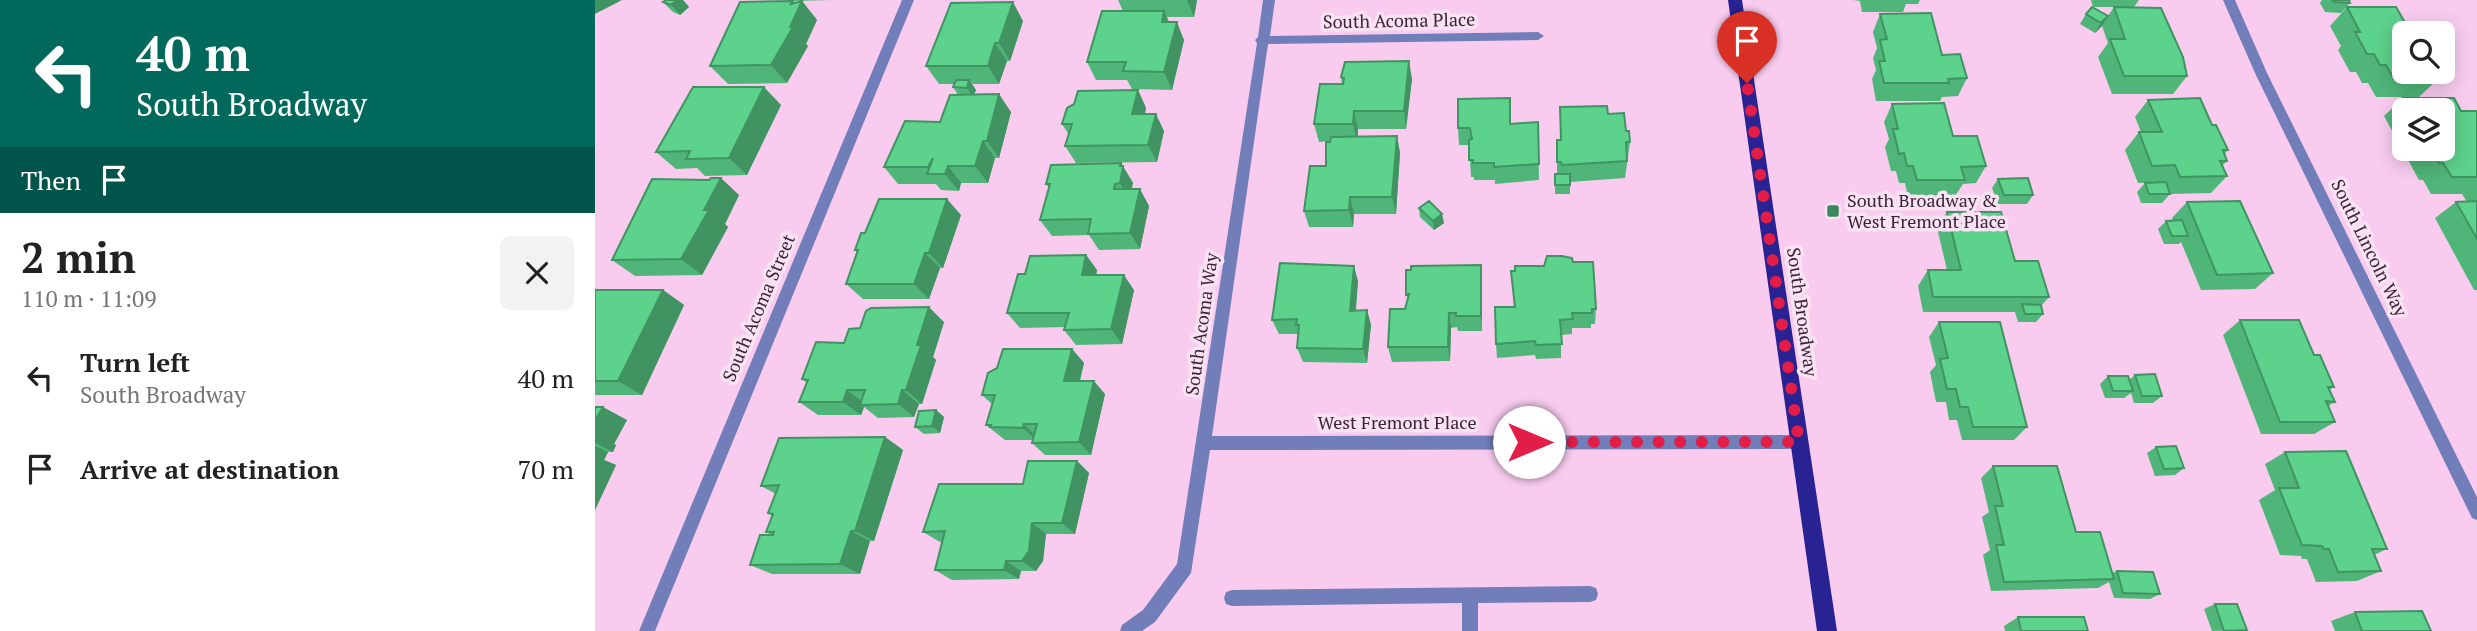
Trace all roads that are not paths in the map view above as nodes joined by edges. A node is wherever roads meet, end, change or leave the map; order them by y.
1 (908, 0) edge
2 (1269, 0) edge
3 (1735, 0) edge
4 (2229, 0) edge
5 (1538, 36) dead end
6 (1261, 40) junction
7 (1799, 442) junction
8 (1205, 443) junction
9 (2477, 513) edge
10 (1590, 594) dead end
11 (1470, 596) junction
12 (1232, 598) dead end
13 (647, 631) edge
14 (1128, 631) edge
15 (1470, 631) edge
16 (1827, 631) edge

1 - 13 street, South Acoma Street
2 - 6 street, South Acoma Way
3 - 7 main road, South Broadway
4 - 9 street, South Lincoln Way
5 - 6 street, South Acoma Place
6 - 8 street, South Acoma Way
7 - 8 street, West Fremont Place
7 - 16 main road, South Broadway
8 - 14 street, South Acoma Way
10 - 11 street
11 - 12 street
11 - 15 street

